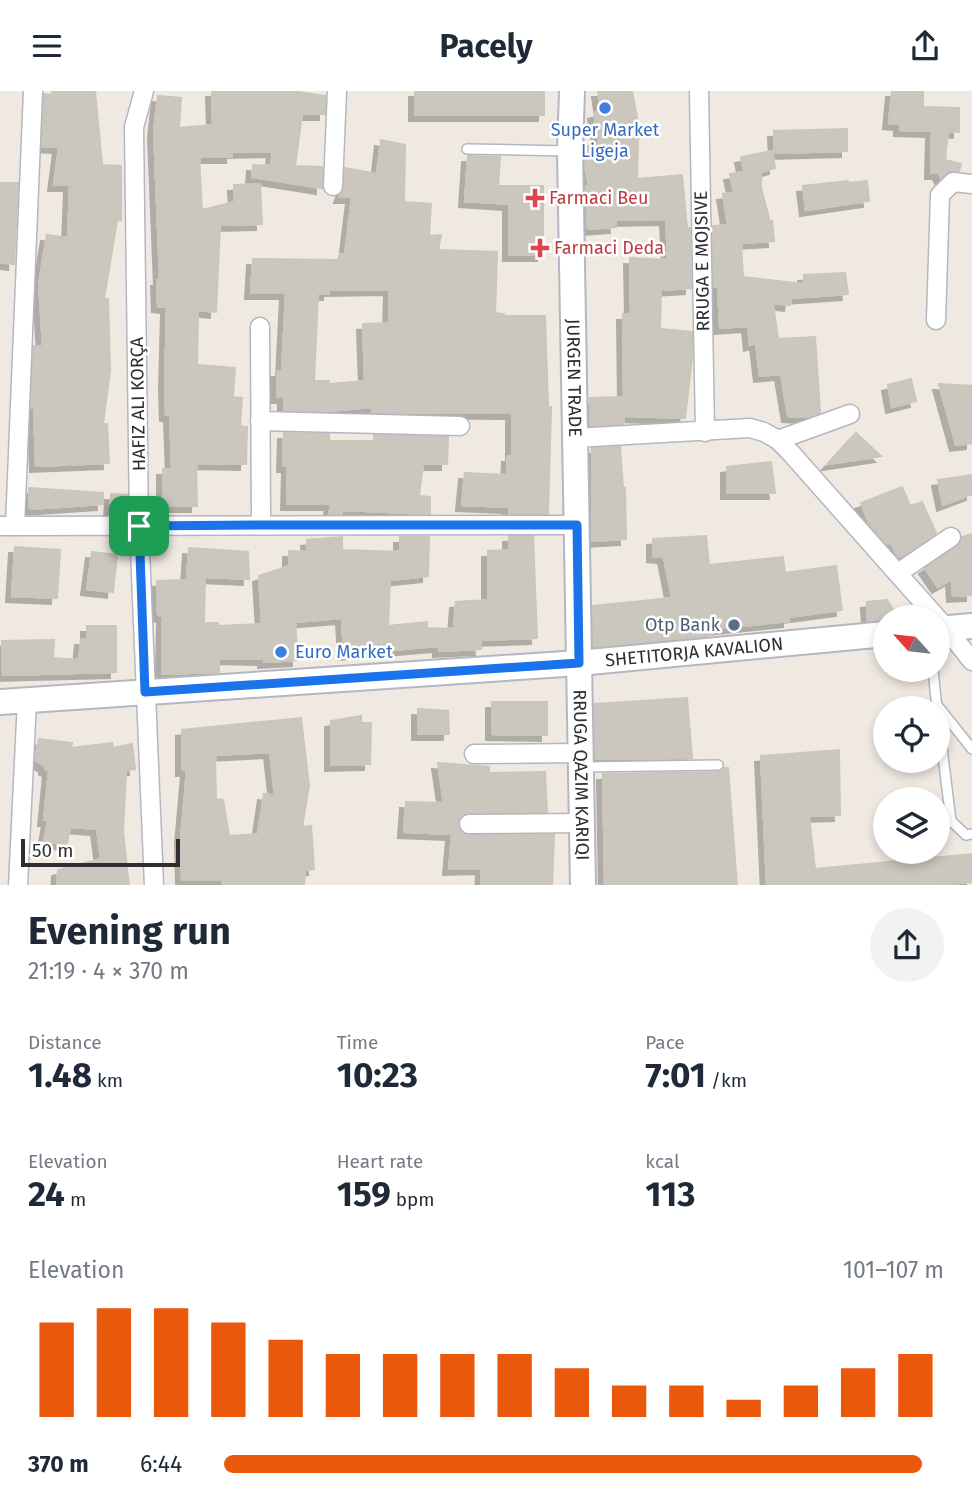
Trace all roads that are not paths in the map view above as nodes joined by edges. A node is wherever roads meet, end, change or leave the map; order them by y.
1 (33, 91) edge
2 (144, 91) edge
3 (337, 91) edge
4 (572, 91) edge
5 (699, 91) edge
6 (467, 149) dead end
7 (570, 151) junction
8 (972, 184) edge
9 (333, 186) dead end
10 (936, 320) dead end
11 (260, 327) dead end
12 (849, 414) dead end
13 (260, 421) junction
14 (460, 426) dead end
15 (705, 432) junction
16 (0, 433) edge
17 (19, 433) junction
18 (575, 438) junction
19 (778, 440) junction
20 (261, 525) junction
21 (577, 525) junction
22 (7, 526) edge
23 (139, 526) junction
24 (951, 537) dead end
25 (898, 573) junction
26 (925, 605) edge
27 (950, 624) edge
28 (972, 626) edge
29 (873, 634) edge
30 (950, 635) edge
31 (972, 661) edge
32 (579, 663) junction
33 (145, 692) junction
34 (27, 700) junction
35 (0, 702) edge
36 (950, 724) edge
37 (972, 749) edge
38 (474, 754) dead end
39 (581, 760) junction
40 (718, 765) dead end
41 (945, 773) edge
42 (582, 823) junction
43 (469, 824) dead end
44 (972, 834) edge
45 (18, 885) edge
46 (154, 885) edge
47 (583, 885) edge

1 - 17 street
2 - 23 street, HAFIZ ALI KORÇA
3 - 9 street
4 - 7 street, JURGEN TRADE
5 - 15 street, RRUGA E MOJSIVE
6 - 7 lane
7 - 18 street, JURGEN TRADE
8 - 10 street
11 - 13 street
12 - 19 street
13 - 14 street
13 - 20 street
15 - 18 street
15 - 19 street
16 - 17 street
17 - 22 street
18 - 21 street, JURGEN TRADE
19 - 25 street
20 - 21 street
20 - 23 street
21 - 32 street, JURGEN TRADE
22 - 23 street
23 - 33 street, HAFIZ ALI KORÇA
24 - 25 street
25 - 26 street
27 - 28 street
29 - 32 street, SHETITORJA KAVALION
30 - 31 street
32 - 33 street, SHETITORJA KAVALION
32 - 39 street, RRUGA QAZIM KARIQI
33 - 34 street, SHETITORJA KAVALION
33 - 46 street, HAFIZ ALI KORÇA
34 - 35 street, SHETITORJA KAVALION
34 - 45 street
36 - 37 lane
38 - 39 street
39 - 40 lane
39 - 42 street, RRUGA QAZIM KARIQI
41 - 44 lane
42 - 43 street
42 - 47 street, RRUGA QAZIM KARIQI

